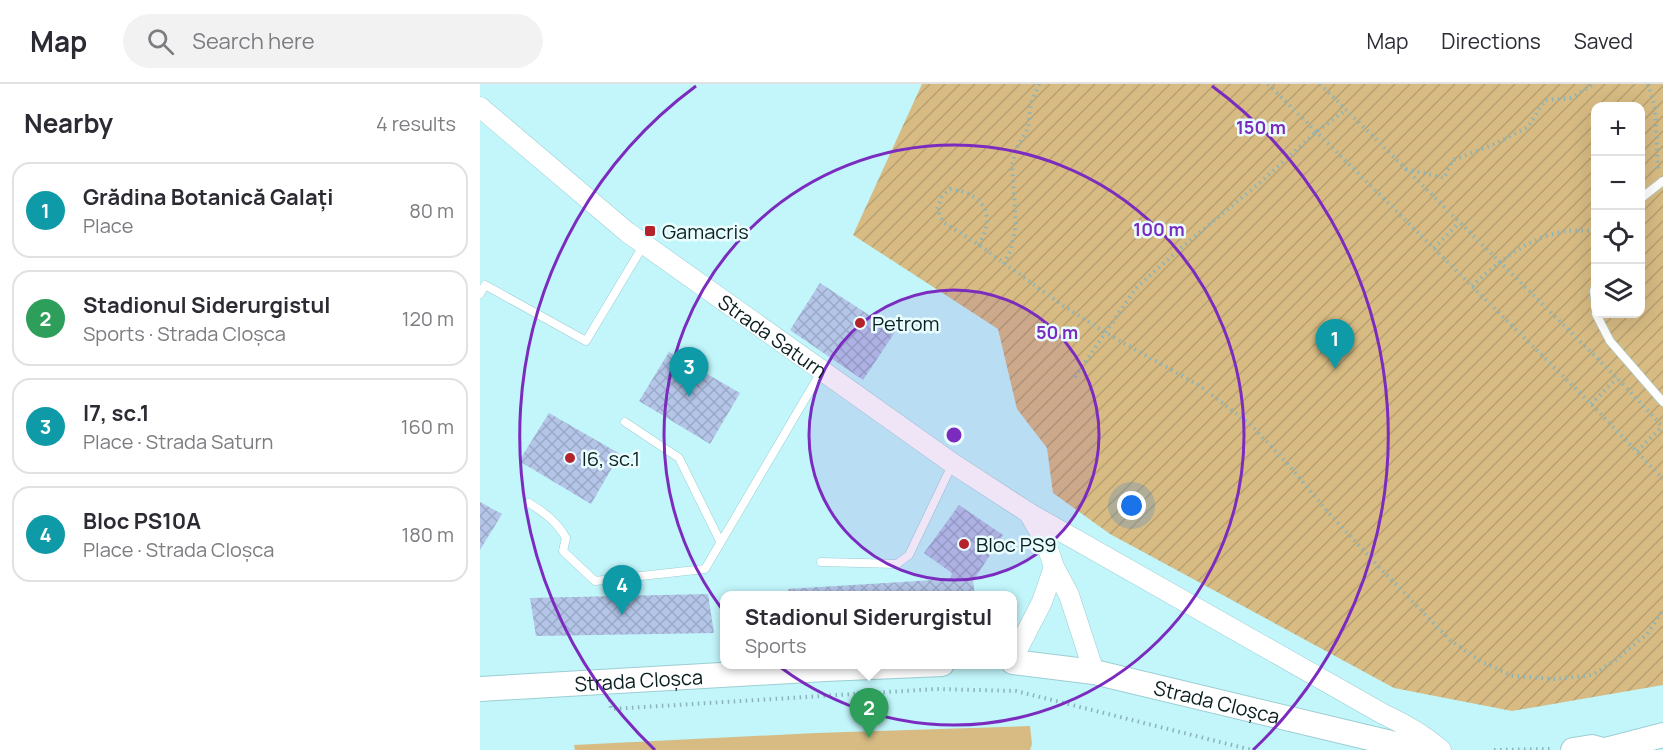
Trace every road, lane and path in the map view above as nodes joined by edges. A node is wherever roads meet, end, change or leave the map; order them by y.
1 (1039, 84) edge
2 (1268, 84) edge
3 (1320, 84) edge
4 (1594, 84) edge
5 (1648, 84) edge
6 (480, 106) edge
7 (1346, 110) junction
8 (1316, 132) junction
9 (1406, 169) junction
10 (1661, 182) edge
11 (1645, 196) edge
12 (1459, 223) junction
13 (1591, 231) edge
14 (644, 244) junction
15 (979, 245) junction
16 (1434, 248) junction
17 (1498, 261) junction
18 (1004, 264) junction
19 (1472, 286) junction
20 (480, 294) edge
21 (1598, 318) edge
22 (1106, 333) junction
23 (822, 371) junction
24 (1075, 377) dead end
25 (1617, 378) junction
26 (1663, 402) edge
27 (1591, 404) junction
28 (625, 422) dead end
29 (1663, 427) edge
30 (1637, 451) junction
31 (952, 463) junction
32 (1663, 478) edge
33 (529, 503) dead end
34 (1029, 513) junction
35 (720, 541) junction
36 (820, 562) dead end
37 (1054, 567) junction
38 (1663, 610) edge
39 (1017, 652) edge
40 (1017, 661) edge
41 (844, 669) edge
42 (1094, 672) junction
43 (610, 681) junction
44 (480, 689) edge
45 (1663, 735) edge
46 (1663, 747) edge
47 (1252, 750) edge
48 (1420, 750) edge
49 (1440, 750) edge
50 (1573, 750) edge
51 (1604, 750) edge
52 (1660, 750) edge

1 - 18 path
2 - 8 path
3 - 7 path
4 - 9 path
5 - 10 path
6 - 14 street, Strada Saturn
7 - 8 path
7 - 9 path
8 - 16 path
8 - 22 path
9 - 12 path
10 - 11 lane
12 - 16 path
12 - 17 path
13 - 17 path
14 - 20 lane
14 - 23 street, Strada Saturn
15 - 15 path
15 - 18 path
16 - 19 path
17 - 19 path
17 - 25 path
18 - 22 path
19 - 27 path
21 - 26 lane
22 - 24 path
22 - 38 path
23 - 31 street, Strada Saturn
23 - 35 lane
25 - 27 path
25 - 29 path
27 - 30 path
28 - 35 lane
29 - 30 path
30 - 32 path
31 - 34 street, Strada Saturn
31 - 36 lane
33 - 35 lane
34 - 37 street, Strada Saturn
34 - 49 street
37 - 39 street
37 - 42 street, Strada Saturn
40 - 42 main road, Strada Cloșca
41 - 43 main road, Strada Cloșca
42 - 48 main road, Strada Cloșca
43 - 44 main road, Strada Cloșca
43 - 47 path
45 - 51 main road
46 - 52 main road
50 - 51 main road

